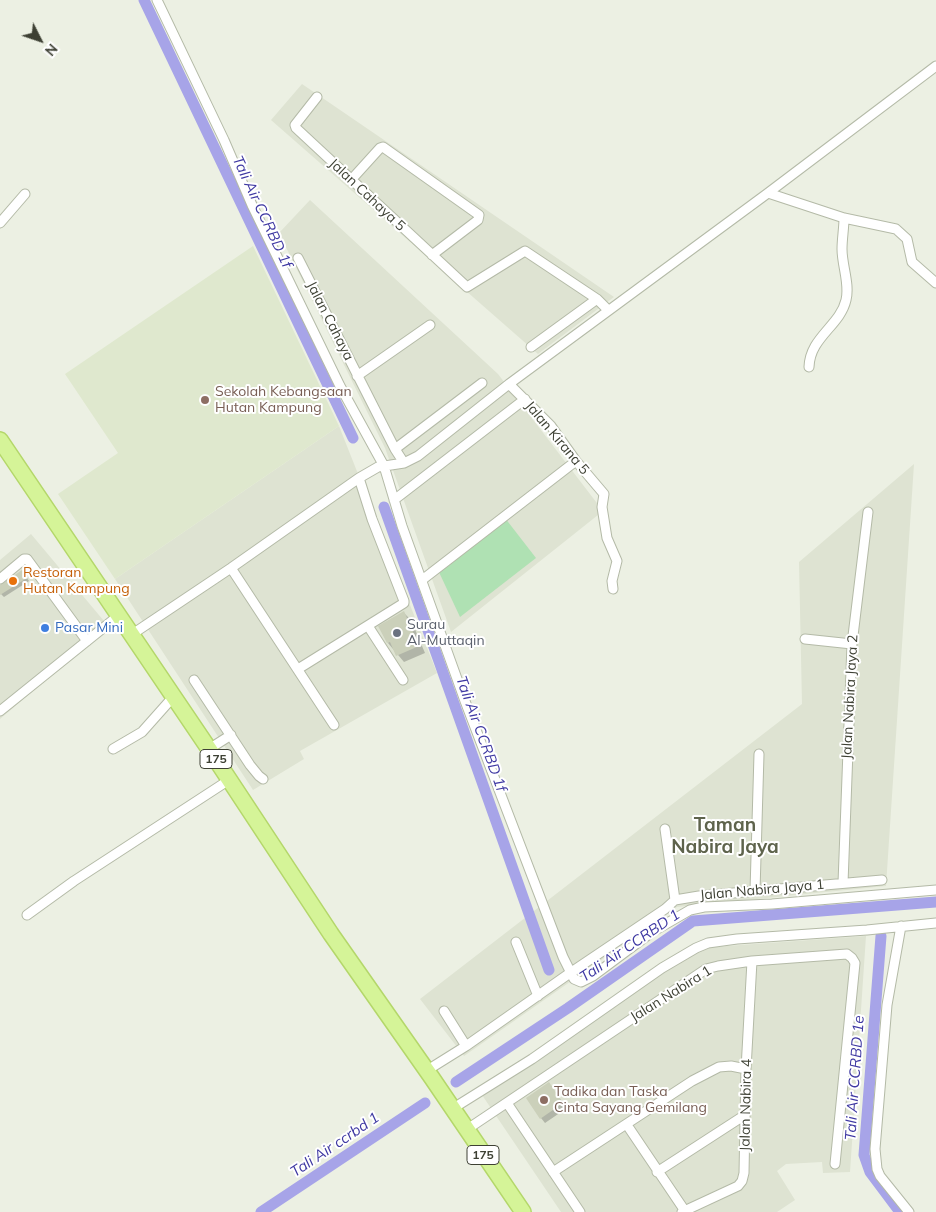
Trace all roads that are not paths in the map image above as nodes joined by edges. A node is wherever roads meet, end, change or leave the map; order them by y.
1 (157, 0) edge
2 (936, 66) edge
3 (316, 97) dead end
4 (351, 180) junction
5 (768, 193) junction
6 (25, 194) dead end
7 (844, 218) junction
8 (0, 223) edge
9 (432, 255) junction
10 (298, 258) dead end
11 (936, 284) edge
12 (597, 299) junction
13 (608, 310) junction
14 (430, 325) dead end
15 (531, 347) dead end
16 (809, 367) dead end
17 (358, 376) junction
18 (482, 383) dead end
19 (509, 384) junction
20 (525, 399) junction
21 (0, 440) edge
22 (396, 449) junction
23 (576, 462) junction
24 (404, 463) junction
25 (384, 466) junction
26 (359, 478) junction
27 (394, 500) junction
28 (868, 512) dead end
29 (230, 568) junction
30 (0, 579) edge
31 (422, 580) junction
32 (612, 589) dead end
33 (118, 616) junction
34 (368, 626) junction
35 (132, 634) junction
36 (805, 639) dead end
37 (87, 641) junction
38 (852, 644) junction
39 (298, 669) junction
40 (194, 680) dead end
41 (403, 680) dead end
42 (174, 696) junction
43 (0, 711) edge
44 (334, 725) dead end
45 (230, 735) junction
46 (113, 749) dead end
47 (209, 749) junction
48 (759, 754) dead end
49 (264, 779) dead end
50 (229, 780) junction
51 (665, 829) dead end
52 (882, 880) dead end
53 (843, 882) junction
54 (936, 890) edge
55 (755, 891) junction
56 (676, 900) junction
57 (27, 915) dead end
58 (936, 923) edge
59 (901, 926) junction
60 (516, 942) dead end
61 (752, 961) junction
62 (570, 973) junction
63 (538, 996) junction
64 (444, 1011) dead end
65 (466, 1046) junction
66 (746, 1068) junction
67 (429, 1074) junction
68 (448, 1103) junction
69 (507, 1103) junction
70 (745, 1115) junction
71 (627, 1125) junction
72 (466, 1130) junction
73 (835, 1164) dead end
74 (553, 1172) junction
75 (658, 1172) junction
76 (684, 1211) edge
77 (523, 1212) edge
78 (580, 1212) edge
79 (909, 1212) edge

1 - 25 street
2 - 5 street
3 - 4 street, Jalan Cahaya 5
4 - 9 street, Jalan Cahaya 5
4 - 9 street
5 - 7 street
5 - 13 street
6 - 8 street
7 - 11 street
7 - 16 street
9 - 12 street, Jalan Cahaya 5
10 - 17 street, Jalan Cahaya
12 - 13 street
12 - 15 street
13 - 19 street
14 - 17 street
17 - 22 street, Jalan Cahaya
18 - 22 street
19 - 20 street, Jalan Kirana 5
19 - 24 street
20 - 23 street, Jalan Kirana 5
20 - 27 street
21 - 33 main road, 175
22 - 24 street, Jalan Cahaya
23 - 31 street
23 - 32 street, Jalan Kirana 5
24 - 25 street
25 - 26 street
25 - 27 street
26 - 29 street
26 - 34 street
27 - 31 street
28 - 38 street, Jalan Nabira Jaya 2
29 - 35 street
29 - 39 street
30 - 37 street
31 - 62 street
33 - 35 main road, 175
33 - 37 street
34 - 39 street
34 - 41 street
35 - 42 main road, 175
36 - 38 street
37 - 43 street
38 - 53 street, Jalan Nabira Jaya 2
39 - 44 street
40 - 45 street
42 - 46 street
42 - 47 main road, 175
45 - 47 street
45 - 49 street
47 - 50 main road, 175
48 - 55 street
50 - 57 street
50 - 67 main road, 175
51 - 56 street
52 - 53 street, Jalan Nabira Jaya 1
53 - 55 street, Jalan Nabira Jaya 1
54 - 62 street
55 - 56 street, Jalan Nabira Jaya 1
56 - 62 street, Jalan Nabira Jaya 1
58 - 59 street
59 - 68 street
59 - 79 street
60 - 63 street
61 - 66 street, Jalan Nabira 4
61 - 69 street, Jalan Nabira 1
61 - 73 street, Jalan Nabira 1
62 - 63 street, Jalan Nabira Jaya 1
63 - 65 street, Jalan Nabira Jaya 1
64 - 65 street
65 - 67 street, Jalan Nabira Jaya 1
66 - 70 street, Jalan Nabira 4
66 - 71 street
67 - 68 main road, 175
68 - 72 main road, 175
69 - 72 street, Jalan Nabira 1
69 - 74 street
70 - 75 street
70 - 76 street, Jalan Nabira 4
71 - 74 street
71 - 75 street
72 - 77 main road, 175
74 - 78 street
75 - 76 street

